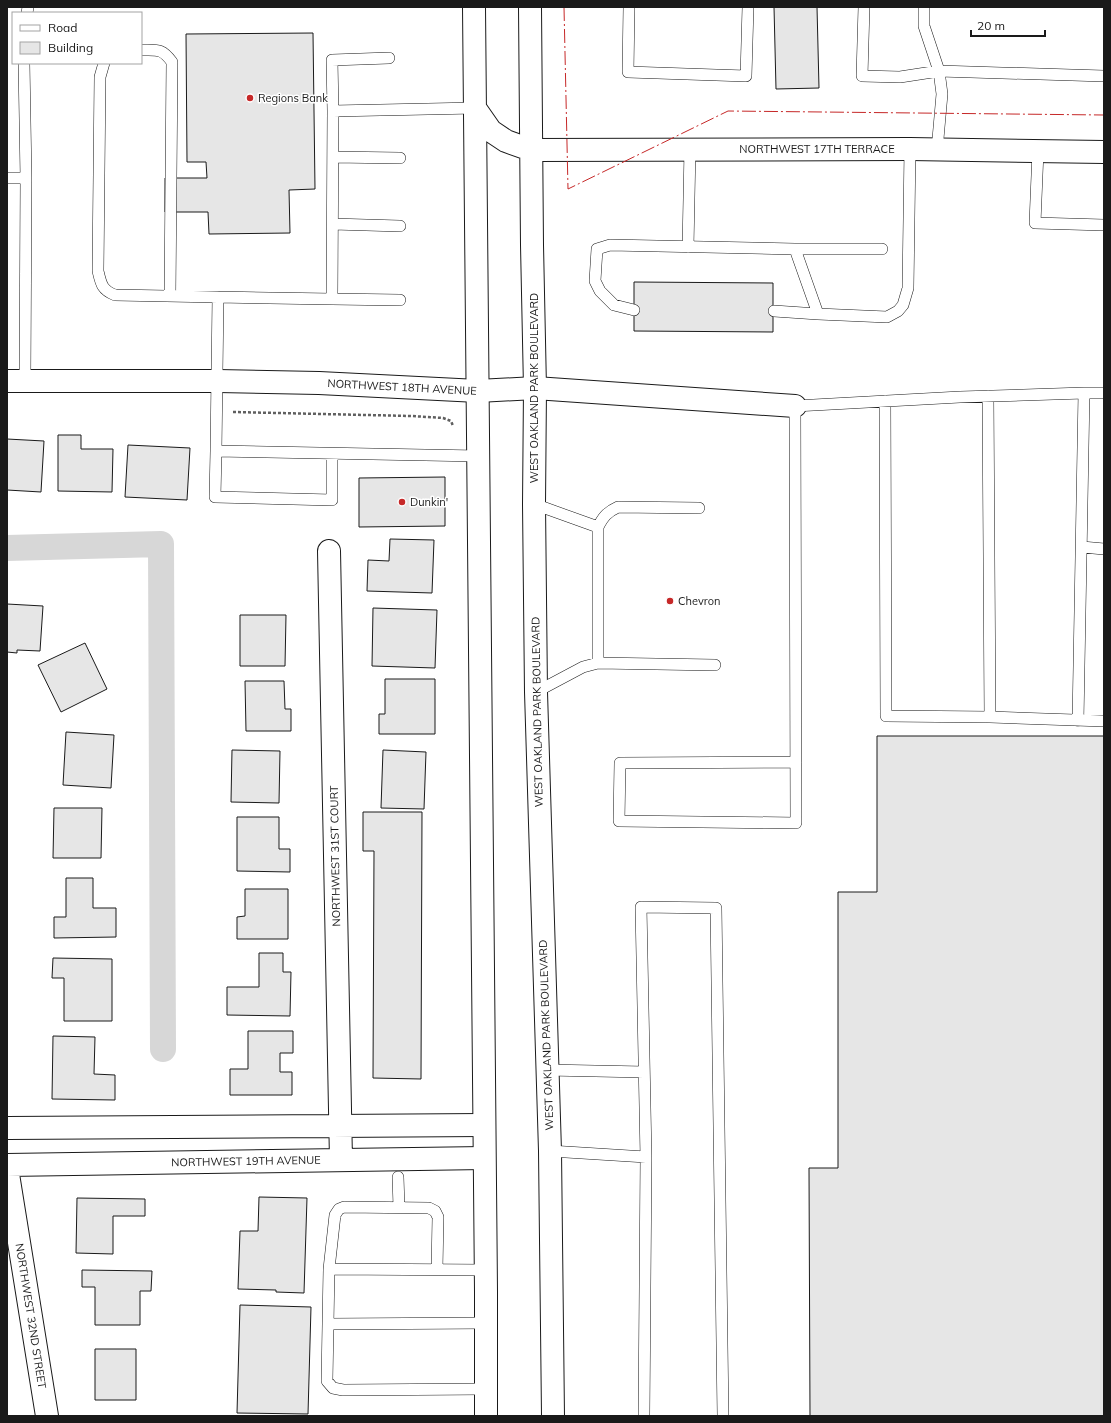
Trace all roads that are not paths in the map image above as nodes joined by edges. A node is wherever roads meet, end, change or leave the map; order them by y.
1 (474, 7) edge
2 (530, 7) edge
3 (629, 7) edge
4 (748, 7) edge
5 (864, 7) edge
6 (924, 7) edge
7 (142, 50) edge
8 (389, 58) dead end
9 (24, 64) edge
10 (104, 64) edge
11 (939, 71) junction
12 (1104, 76) edge
13 (475, 108) junction
14 (333, 111) junction
15 (690, 149) junction
16 (910, 149) junction
17 (531, 150) junction
18 (937, 150) junction
19 (1038, 151) junction
20 (1104, 152) edge
21 (333, 157) junction
22 (400, 158) dead end
23 (7, 178) edge
24 (26, 178) junction
25 (333, 224) junction
26 (1104, 225) edge
27 (400, 226) dead end
28 (688, 247) junction
29 (795, 249) junction
30 (882, 249) dead end
31 (170, 296) junction
32 (218, 297) junction
33 (332, 299) junction
34 (400, 300) dead end
35 (634, 310) dead end
36 (774, 311) dead end
37 (818, 314) junction
38 (218, 381) junction
39 (16, 382) edge
40 (535, 388) junction
41 (478, 391) junction
42 (1084, 393) junction
43 (1104, 393) edge
44 (988, 396) junction
45 (885, 401) junction
46 (795, 406) junction
47 (216, 451) junction
48 (332, 454) junction
49 (478, 456) junction
50 (534, 504) junction
51 (699, 508) dead end
52 (598, 527) junction
53 (1082, 547) junction
54 (1104, 549) edge
55 (329, 551) dead end
56 (598, 663) junction
57 (715, 665) dead end
58 (536, 692) junction
59 (990, 717) junction
60 (1078, 721) junction
61 (1104, 721) edge
62 (796, 762) junction
63 (547, 1070) junction
64 (644, 1072) junction
65 (484, 1125) junction
66 (340, 1126) junction
67 (7, 1128) edge
68 (550, 1151) junction
69 (646, 1157) junction
70 (484, 1158) junction
71 (341, 1160) junction
72 (7, 1166) edge
73 (398, 1177) dead end
74 (398, 1207) junction
75 (329, 1269) junction
76 (437, 1269) junction
77 (485, 1270) junction
78 (486, 1323) junction
79 (328, 1324) junction
80 (485, 1389) junction
81 (47, 1416) edge
82 (486, 1416) edge
83 (553, 1416) edge
84 (644, 1416) edge
85 (723, 1416) edge

1 - 13 street
2 - 17 street, WEST OAKLAND PARK BOULEVARD
3 - 4 lane
5 - 11 lane
6 - 11 lane
7 - 31 lane
8 - 14 lane
9 - 24 lane
10 - 31 lane
11 - 12 lane
11 - 18 lane
13 - 14 lane
13 - 17 street
13 - 41 street
14 - 21 lane
15 - 16 street, NORTHWEST 17TH TERRACE
15 - 17 street, NORTHWEST 17TH TERRACE
15 - 28 lane
16 - 18 street, NORTHWEST 17TH TERRACE
16 - 37 lane
17 - 40 street, WEST OAKLAND PARK BOULEVARD
18 - 19 street, NORTHWEST 17TH TERRACE
19 - 20 street, NORTHWEST 17TH TERRACE
19 - 26 lane
21 - 22 lane
21 - 25 lane
23 - 24 lane
24 - 39 lane
25 - 27 lane
25 - 33 lane
28 - 29 lane
28 - 35 lane
29 - 30 lane
29 - 37 lane
31 - 32 lane
32 - 33 lane
32 - 38 lane
33 - 34 lane
36 - 37 lane
38 - 39 street, NORTHWEST 18TH AVENUE
38 - 41 street, NORTHWEST 18TH AVENUE
38 - 47 lane
40 - 41 street, NORTHWEST 18TH AVENUE
40 - 46 street, NORTHWEST 18TH AVENUE
40 - 50 street, WEST OAKLAND PARK BOULEVARD
41 - 49 street
42 - 43 lane
42 - 44 lane
42 - 53 lane
44 - 45 lane
44 - 59 lane
45 - 46 lane
45 - 59 lane
46 - 62 lane
47 - 48 lane
47 - 48 lane
48 - 49 lane
49 - 65 street
50 - 52 lane
50 - 58 street, WEST OAKLAND PARK BOULEVARD
51 - 52 lane
52 - 56 lane
53 - 54 lane
53 - 60 lane
55 - 66 street, NORTHWEST 31ST COURT
56 - 57 lane
56 - 58 lane
58 - 63 street, WEST OAKLAND PARK BOULEVARD
59 - 60 lane
60 - 61 lane
62 - 62 lane
63 - 64 lane
63 - 68 street, WEST OAKLAND PARK BOULEVARD
64 - 69 lane
64 - 85 lane
65 - 66 street
65 - 70 street
66 - 67 street
66 - 71 street, NORTHWEST 31ST COURT
68 - 69 lane
68 - 83 street, WEST OAKLAND PARK BOULEVARD
69 - 84 lane
70 - 71 street, NORTHWEST 19TH AVENUE
70 - 77 street
71 - 72 street, NORTHWEST 19TH AVENUE
72 - 81 street, NORTHWEST 32ND STREET
73 - 74 lane
74 - 75 lane
74 - 76 lane
75 - 76 lane
75 - 79 lane
76 - 77 lane
77 - 78 street
78 - 79 lane
78 - 80 street
79 - 80 lane
80 - 82 street

